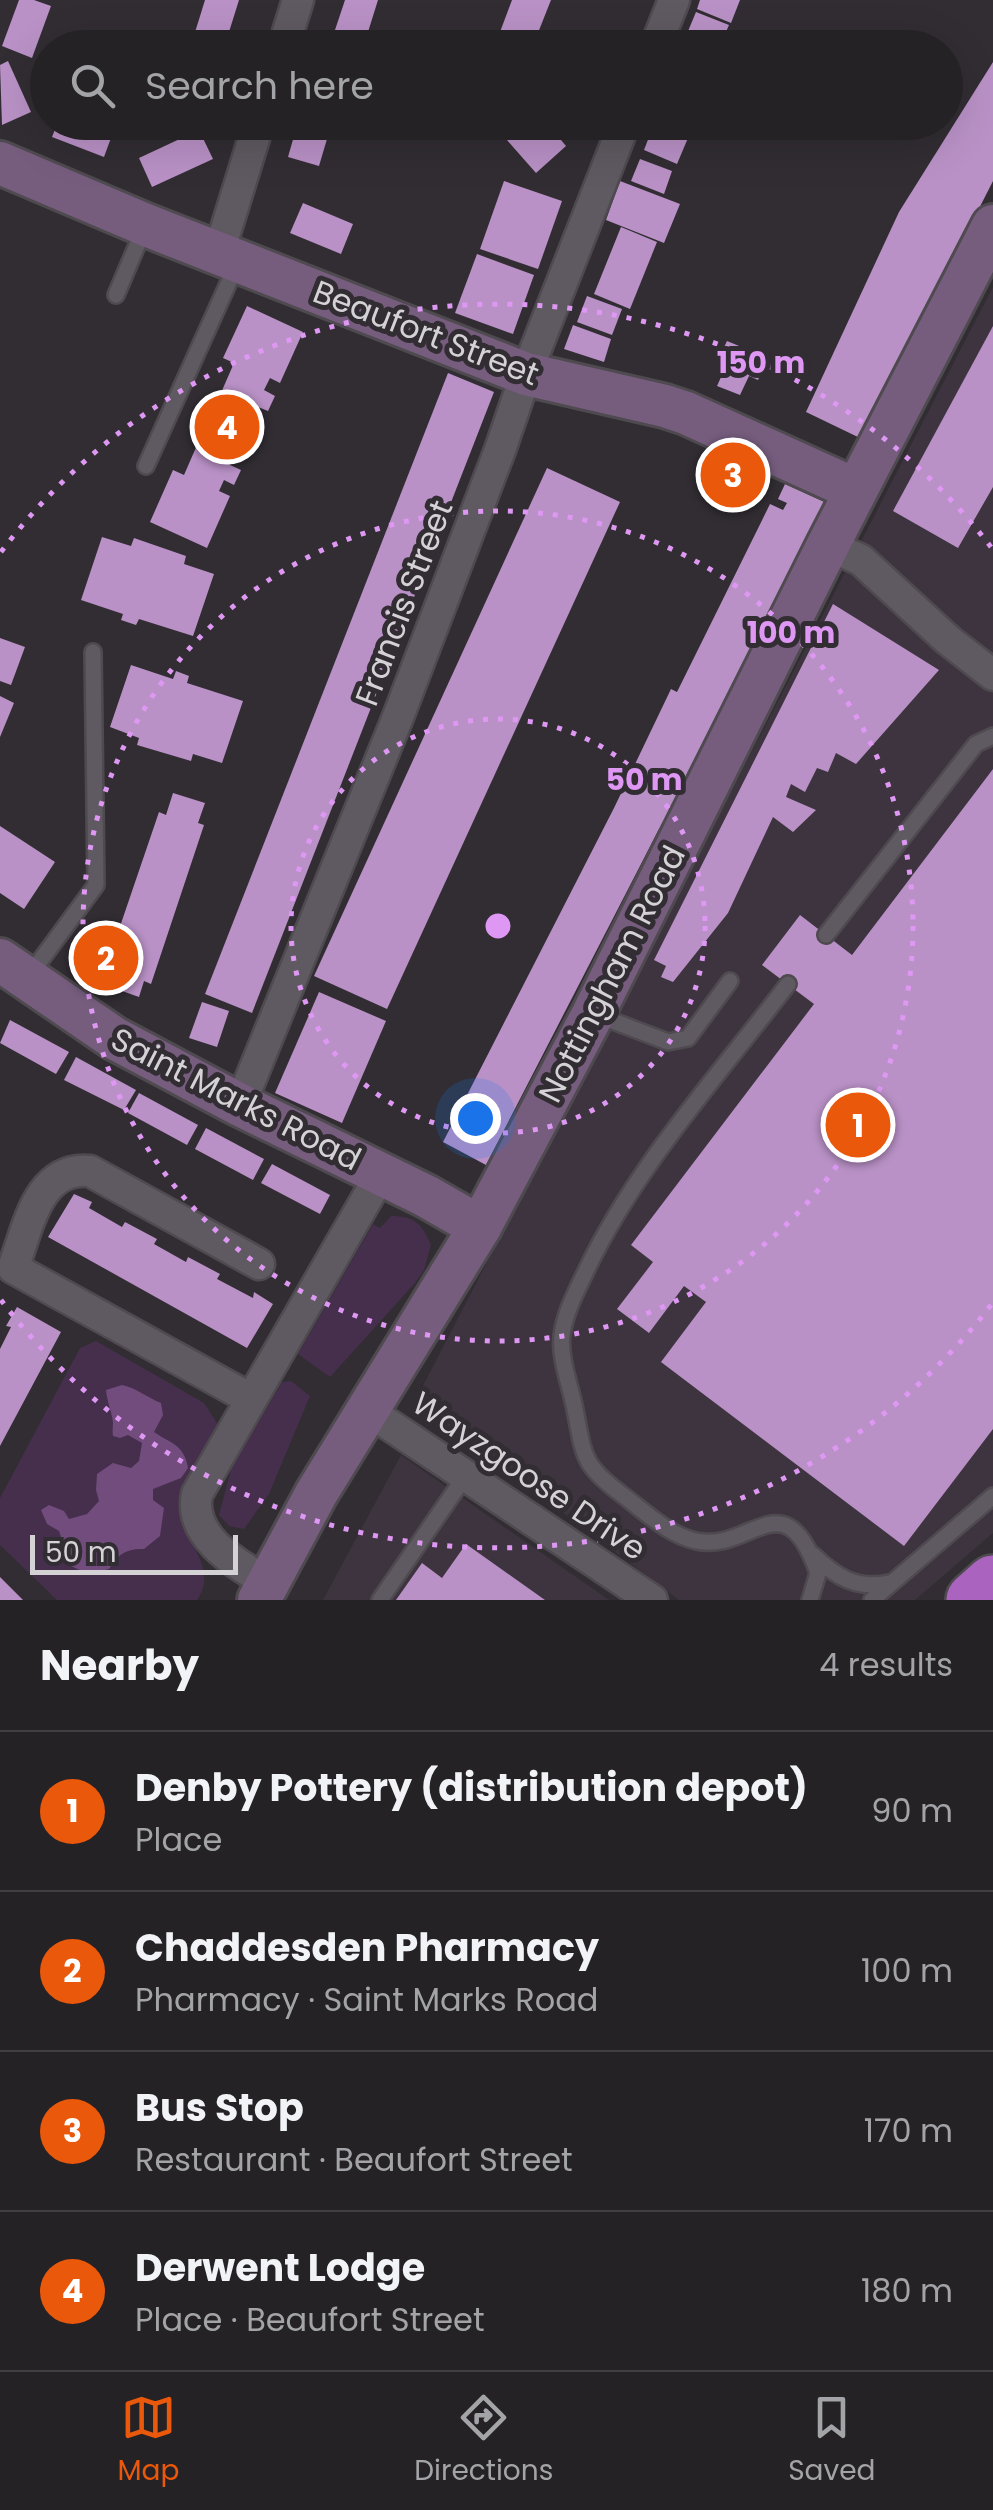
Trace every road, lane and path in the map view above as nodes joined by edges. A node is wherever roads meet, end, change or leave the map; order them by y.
1 (298, 0) edge
2 (674, 0) edge
3 (289, 30) edge
4 (662, 30) edge
5 (255, 140) edge
6 (618, 140) edge
7 (0, 164) edge
8 (146, 226) junction
9 (991, 236) edge
10 (228, 256) junction
11 (116, 295) dead end
12 (526, 374) junction
13 (146, 466) dead end
14 (856, 490) junction
15 (828, 546) junction
16 (93, 652) dead end
17 (988, 664) edge
18 (993, 736) edge
19 (826, 935) dead end
20 (14, 969) edge
21 (730, 981) dead end
22 (788, 984) dead end
23 (594, 1014) junction
24 (240, 1105) junction
25 (381, 1174) junction
26 (480, 1227) junction
27 (259, 1264) dead end
28 (4, 1274) edge
29 (250, 1398) junction
30 (368, 1410) junction
31 (466, 1475) junction
32 (993, 1496) edge
33 (811, 1553) junction
34 (898, 1580) junction
35 (993, 1582) edge
36 (264, 1591) edge
37 (380, 1600) edge
38 (652, 1600) edge
39 (810, 1600) edge
40 (872, 1600) edge
41 (974, 1600) edge

1 - 3 street
2 - 4 street
5 - 10 street
6 - 12 street, Francis Street
7 - 8 street, Beaufort Street
8 - 10 street, Beaufort Street
8 - 11 lane
9 - 14 street, Nottingham Road
10 - 12 street, Beaufort Street
10 - 13 lane
12 - 14 street, Beaufort Street
12 - 24 street, Francis Street
14 - 15 street, Nottingham Road
15 - 17 street
15 - 23 street, Nottingham Road
16 - 20 lane
18 - 19 lane
20 - 24 street, Saint Marks Road
21 - 23 lane
22 - 33 lane
23 - 26 street, Nottingham Road
24 - 25 street, Saint Marks Road
25 - 26 street, Saint Marks Road
25 - 29 street
26 - 30 street, Nottingham Road
27 - 28 street
28 - 29 street
29 - 36 street
30 - 31 street, Wayzgoose Drive
30 - 36 street, Nottingham Road
31 - 37 lane
31 - 38 street, Wayzgoose Drive
32 - 34 lane
33 - 34 lane
33 - 39 lane
34 - 40 lane
35 - 41 highway

